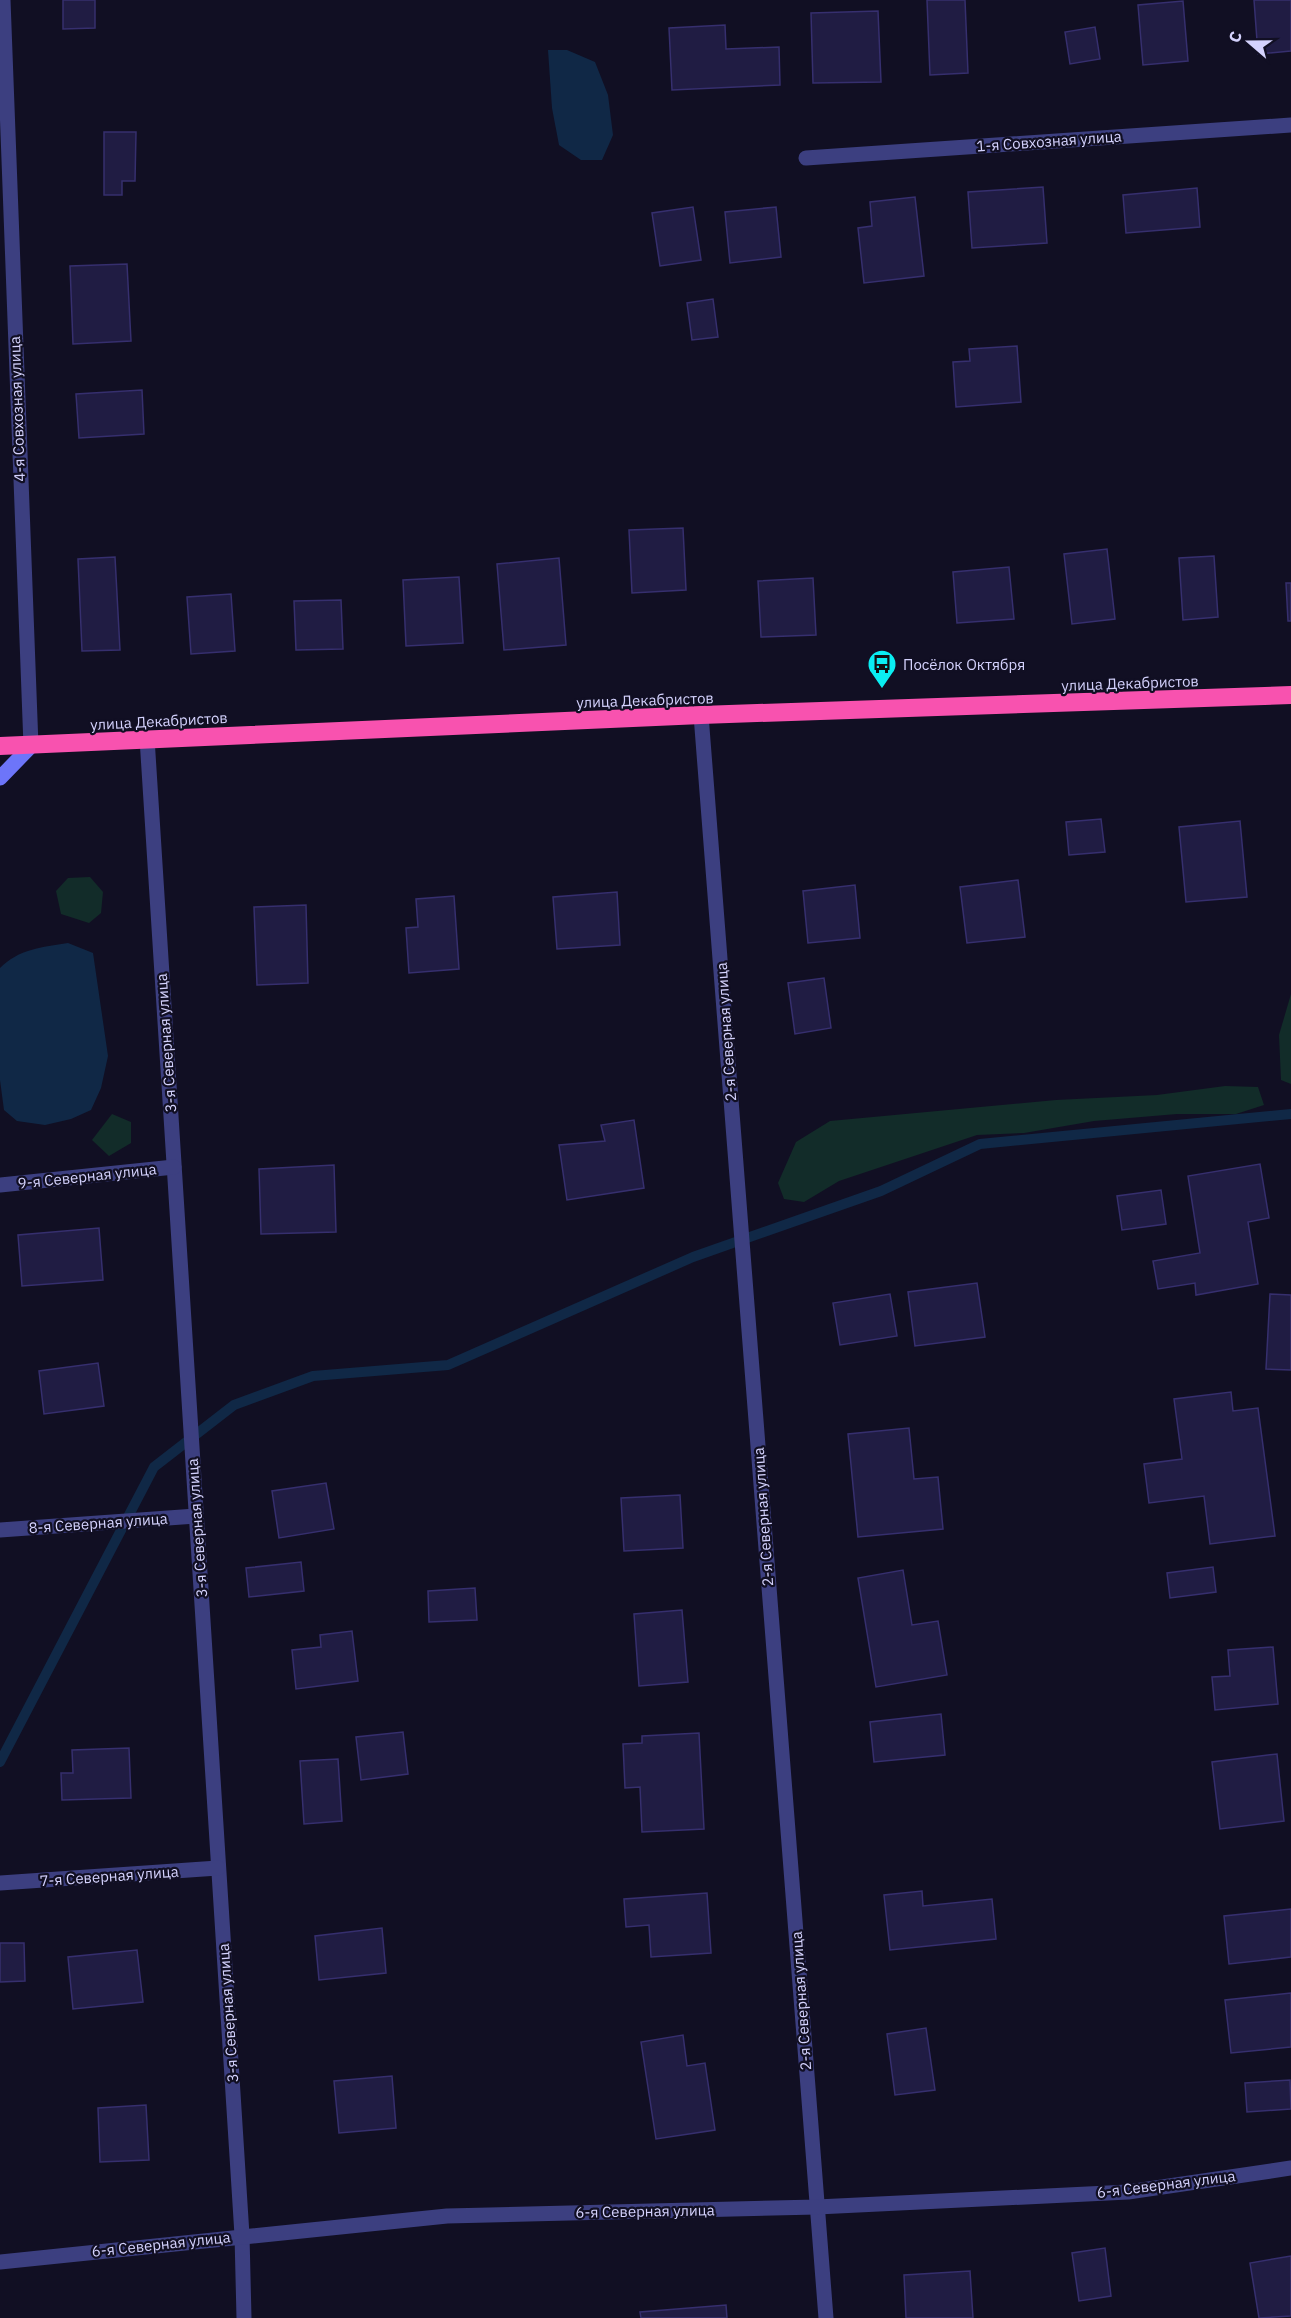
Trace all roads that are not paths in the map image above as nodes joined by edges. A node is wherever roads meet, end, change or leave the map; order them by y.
1 (3, 0) edge
2 (1291, 124) edge
3 (806, 158) dead end
4 (1291, 695) edge
5 (701, 716) junction
6 (147, 738) junction
7 (0, 746) edge
8 (31, 746) junction
9 (0, 778) edge
10 (174, 1167) junction
11 (0, 1185) edge
12 (196, 1516) junction
13 (0, 1530) edge
14 (218, 1868) junction
15 (0, 1883) edge
16 (1291, 2168) edge
17 (817, 2207) junction
18 (242, 2235) junction
19 (0, 2262) edge
20 (244, 2318) edge
21 (826, 2318) edge

1 - 8 street, 4-я Совхозная улица
2 - 3 street, 1-я Совхозная улица
4 - 5 highway, улица Декабристов
5 - 6 highway, улица Декабристов
5 - 17 street, 2-я Северная улица
6 - 8 highway, улица Декабристов
6 - 10 street, 3-я Северная улица
7 - 8 highway, улица Декабристов
8 - 9 street
10 - 11 street, 9-я Северная улица
10 - 12 street, 3-я Северная улица
12 - 13 street, 8-я Северная улица
12 - 14 street, 3-я Северная улица
14 - 15 street, 7-я Северная улица
14 - 18 street, 3-я Северная улица
16 - 17 street, 6-я Северная улица
17 - 18 street, 6-я Северная улица
17 - 21 street, 2-я Северная улица
18 - 19 street, 6-я Северная улица
18 - 20 street, 3-я Северная улица

